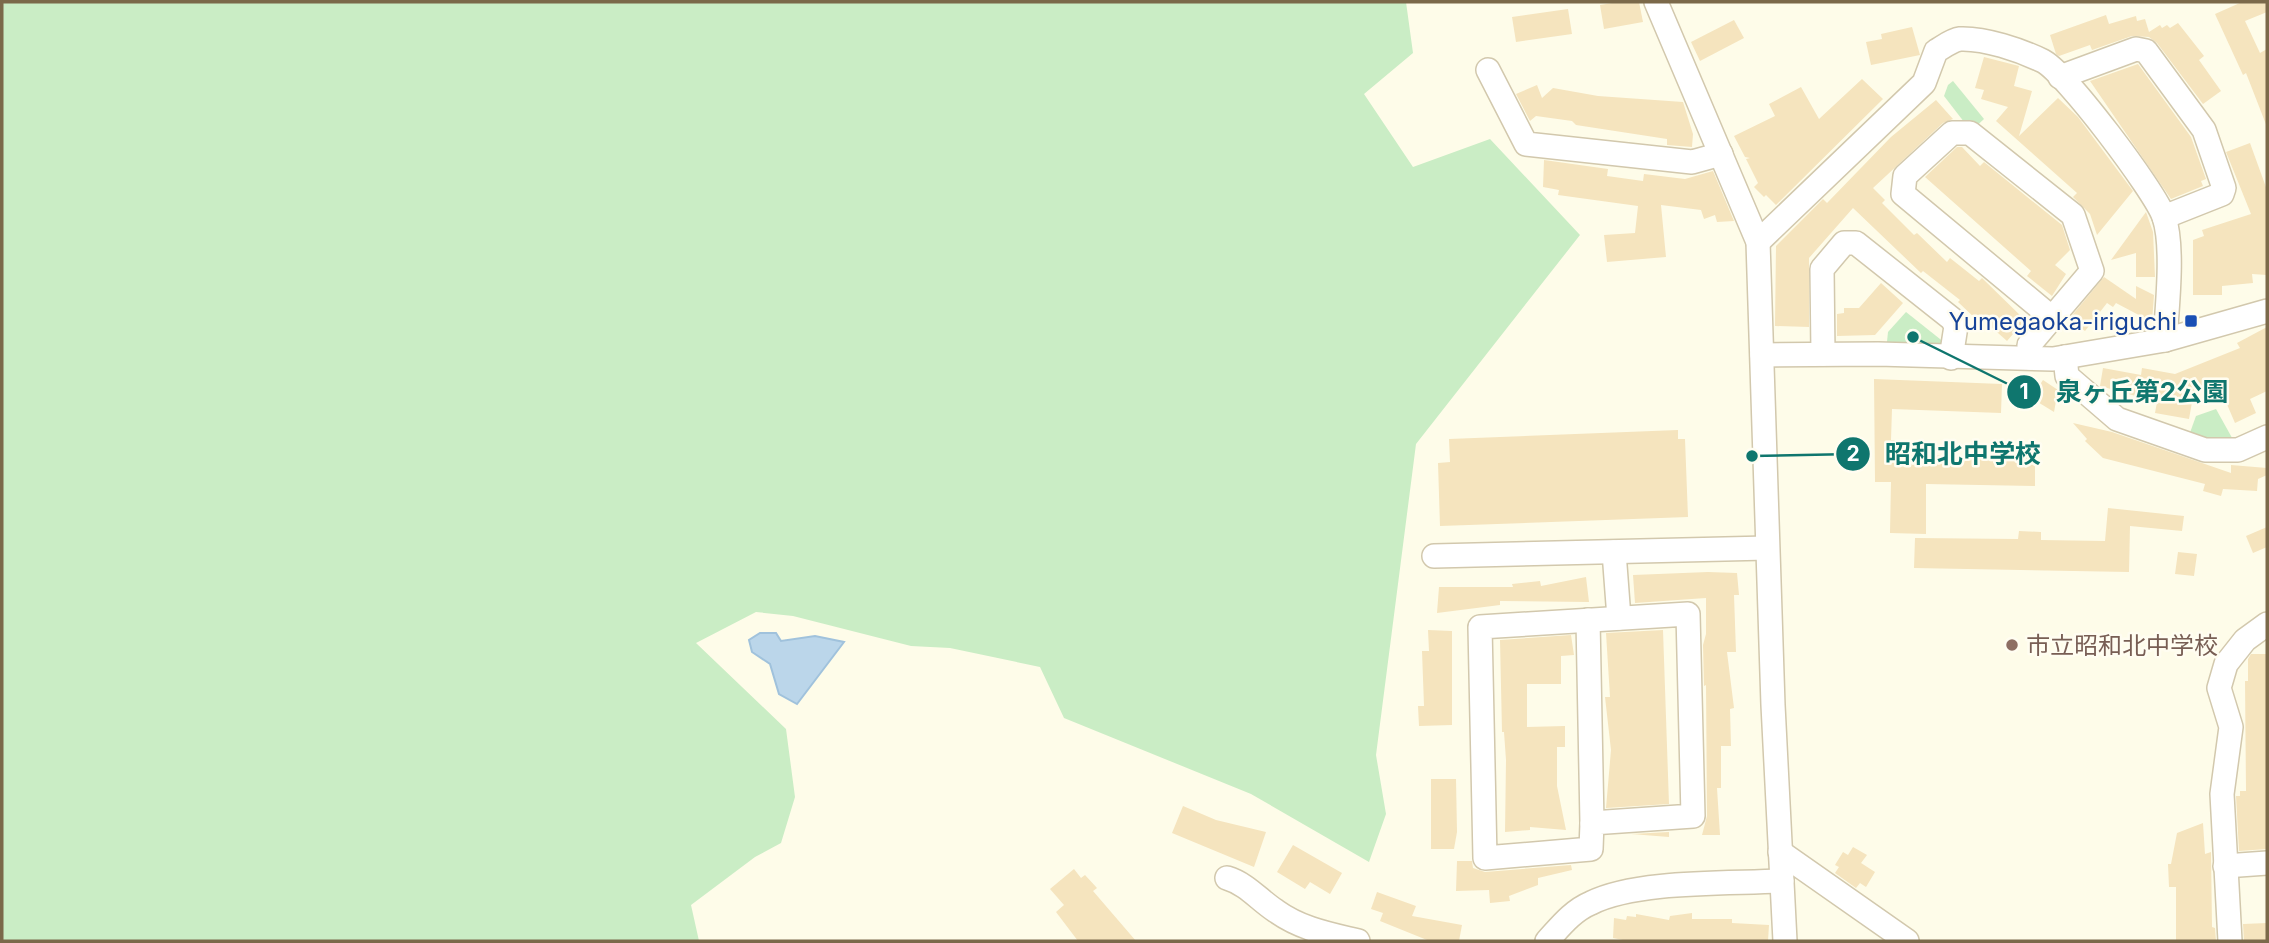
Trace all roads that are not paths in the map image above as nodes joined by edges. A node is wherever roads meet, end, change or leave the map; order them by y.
1 (1656, 2) edge
2 (1488, 70) dead end
3 (2060, 77) junction
4 (1720, 154) junction
5 (2164, 216) junction
6 (1758, 242) junction
7 (2267, 311) edge
8 (2051, 317) junction
9 (2165, 341) junction
10 (1823, 354) junction
11 (1762, 355) junction
12 (2065, 357) junction
13 (1951, 358) junction
14 (2029, 358) junction
15 (2267, 437) edge
16 (1767, 548) junction
17 (1614, 552) junction
18 (1433, 556) dead end
19 (1619, 618) junction
20 (1588, 620) junction
21 (2267, 624) edge
22 (1592, 823) junction
23 (1780, 852) junction
24 (2267, 863) edge
25 (2225, 866) junction
26 (1227, 878) dead end
27 (1782, 881) junction
28 (1358, 941) edge
29 (1546, 941) edge
30 (1784, 941) edge
31 (1907, 941) edge
32 (2230, 941) edge

1 - 4 street
2 - 4 street
3 - 5 street
3 - 5 street
3 - 6 street
4 - 6 street
5 - 9 street
6 - 11 street
7 - 9 street
8 - 8 street
8 - 14 street
9 - 12 street
10 - 11 street
10 - 13 street
10 - 13 street
11 - 16 street
12 - 14 street
12 - 15 street
13 - 14 street
16 - 17 street
16 - 23 street
17 - 18 street
17 - 19 street
19 - 20 street
19 - 22 street
20 - 22 street
20 - 22 street
21 - 25 street
23 - 27 street
23 - 31 street
24 - 25 street
25 - 32 street
26 - 28 street
27 - 29 street
27 - 30 street

